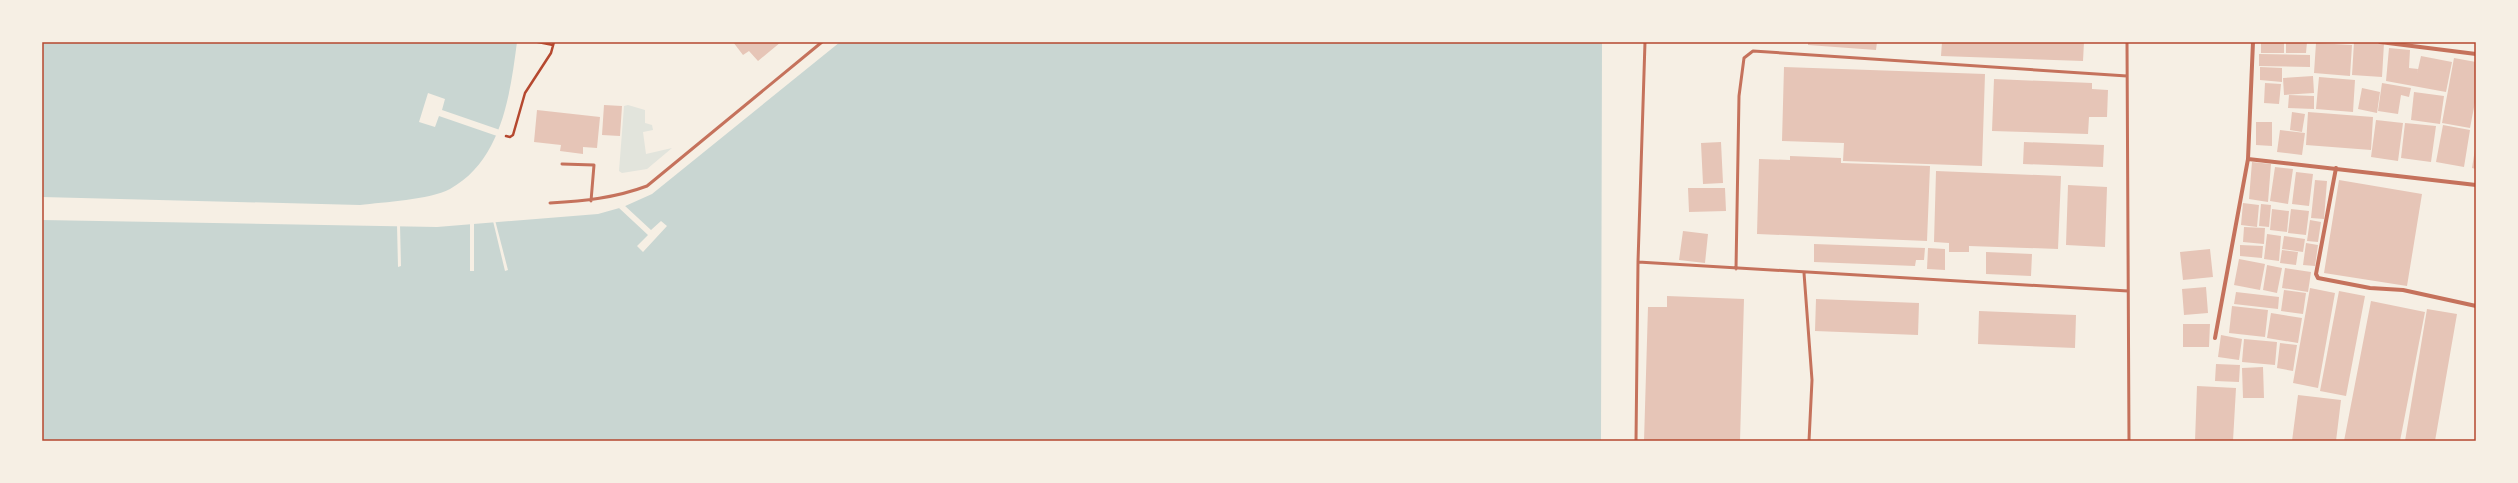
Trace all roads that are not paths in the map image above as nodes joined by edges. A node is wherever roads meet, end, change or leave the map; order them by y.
1 (822, 42) edge
2 (1645, 42) edge
3 (2127, 42) edge
4 (2253, 42) edge
5 (2380, 42) edge
6 (2476, 54) edge
7 (2127, 76) junction
8 (2248, 159) junction
9 (562, 164) dead end
10 (2336, 168) junction
11 (2476, 185) edge
12 (591, 201) junction
13 (550, 203) dead end
14 (1638, 262) junction
15 (1736, 269) junction
16 (1804, 273) junction
17 (2128, 291) junction
18 (2476, 306) edge
19 (2216, 338) dead end
20 (1636, 441) edge
21 (1809, 441) edge
22 (2129, 441) edge

1 - 12 lane
2 - 14 lane
3 - 7 lane
4 - 8 street
5 - 6 street
7 - 15 lane
7 - 17 lane
8 - 10 street
8 - 19 street
9 - 12 lane
10 - 11 street
10 - 18 street
12 - 13 lane
14 - 15 lane
14 - 20 lane
15 - 16 lane
16 - 17 lane
16 - 21 lane
17 - 22 lane

